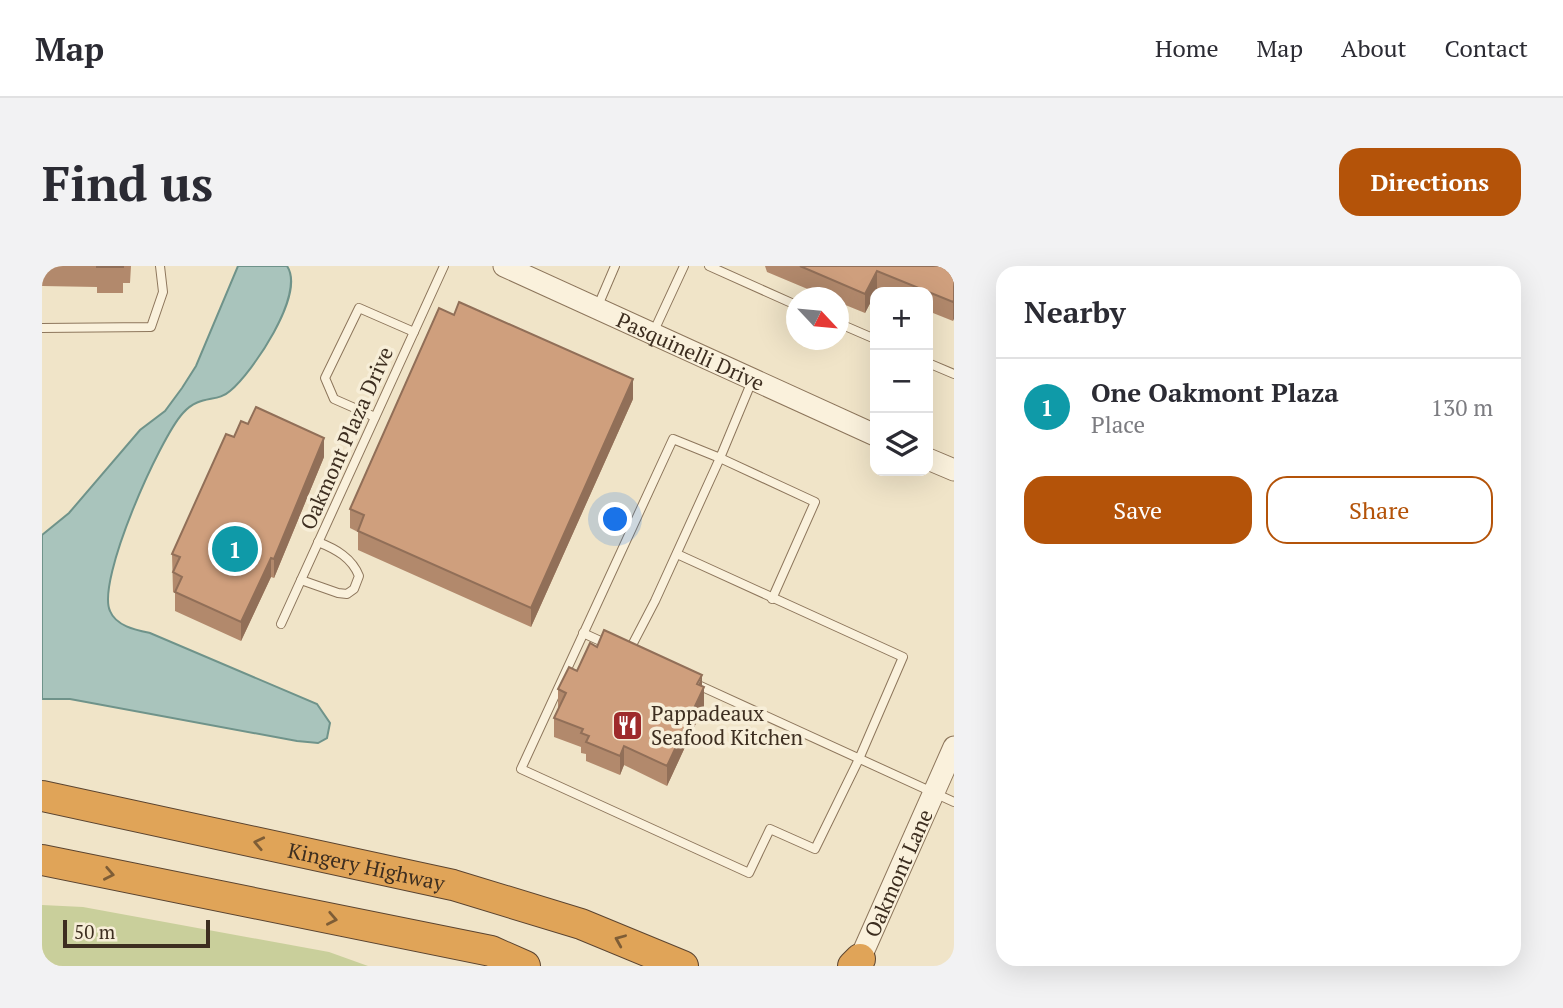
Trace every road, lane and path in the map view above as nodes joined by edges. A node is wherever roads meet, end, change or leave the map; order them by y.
1 (160, 266) edge
2 (444, 266) edge
3 (504, 266) edge
4 (615, 266) edge
5 (684, 266) edge
6 (709, 266) edge
7 (786, 301) edge
8 (597, 308) junction
9 (42, 328) edge
10 (849, 328) edge
11 (414, 332) junction
12 (652, 333) junction
13 (870, 338) edge
14 (933, 365) edge
15 (954, 374) edge
16 (753, 379) junction
17 (375, 417) junction
18 (870, 433) edge
19 (720, 458) junction
20 (933, 460) edge
21 (954, 470) edge
22 (318, 542) junction
23 (677, 554) junction
24 (301, 580) junction
25 (772, 599) junction
26 (281, 624) dead end
27 (583, 633) junction
28 (628, 653) junction
29 (640, 659) edge
30 (688, 681) edge
31 (954, 747) edge
32 (859, 759) junction
33 (934, 793) junction
34 (42, 796) edge
35 (954, 803) edge
36 (42, 860) edge
37 (857, 964) edge
38 (524, 966) edge
39 (683, 966) edge

1 - 9 lane
2 - 11 lane, Oakmont Plaza Drive
3 - 8 street, Pasquinelli Drive
4 - 8 lane
5 - 12 lane
6 - 7 lane
8 - 12 street, Pasquinelli Drive
10 - 13 lane
11 - 17 lane, Oakmont Plaza Drive
11 - 17 lane
12 - 16 street, Pasquinelli Drive
14 - 15 lane
16 - 18 street, Pasquinelli Drive
16 - 19 lane
17 - 22 lane, Oakmont Plaza Drive
19 - 23 lane
19 - 25 lane
19 - 27 lane
20 - 21 street
22 - 24 lane, Oakmont Plaza Drive
22 - 24 lane
23 - 25 lane
23 - 28 lane
24 - 26 lane, Oakmont Plaza Drive
25 - 32 lane
27 - 28 lane
27 - 32 lane
28 - 29 lane
30 - 32 lane
31 - 33 street, Oakmont Lane
32 - 33 lane
33 - 35 lane
33 - 37 street, Oakmont Lane
39 -> 34 highway, Kingery Highway
36 -> 38 highway

